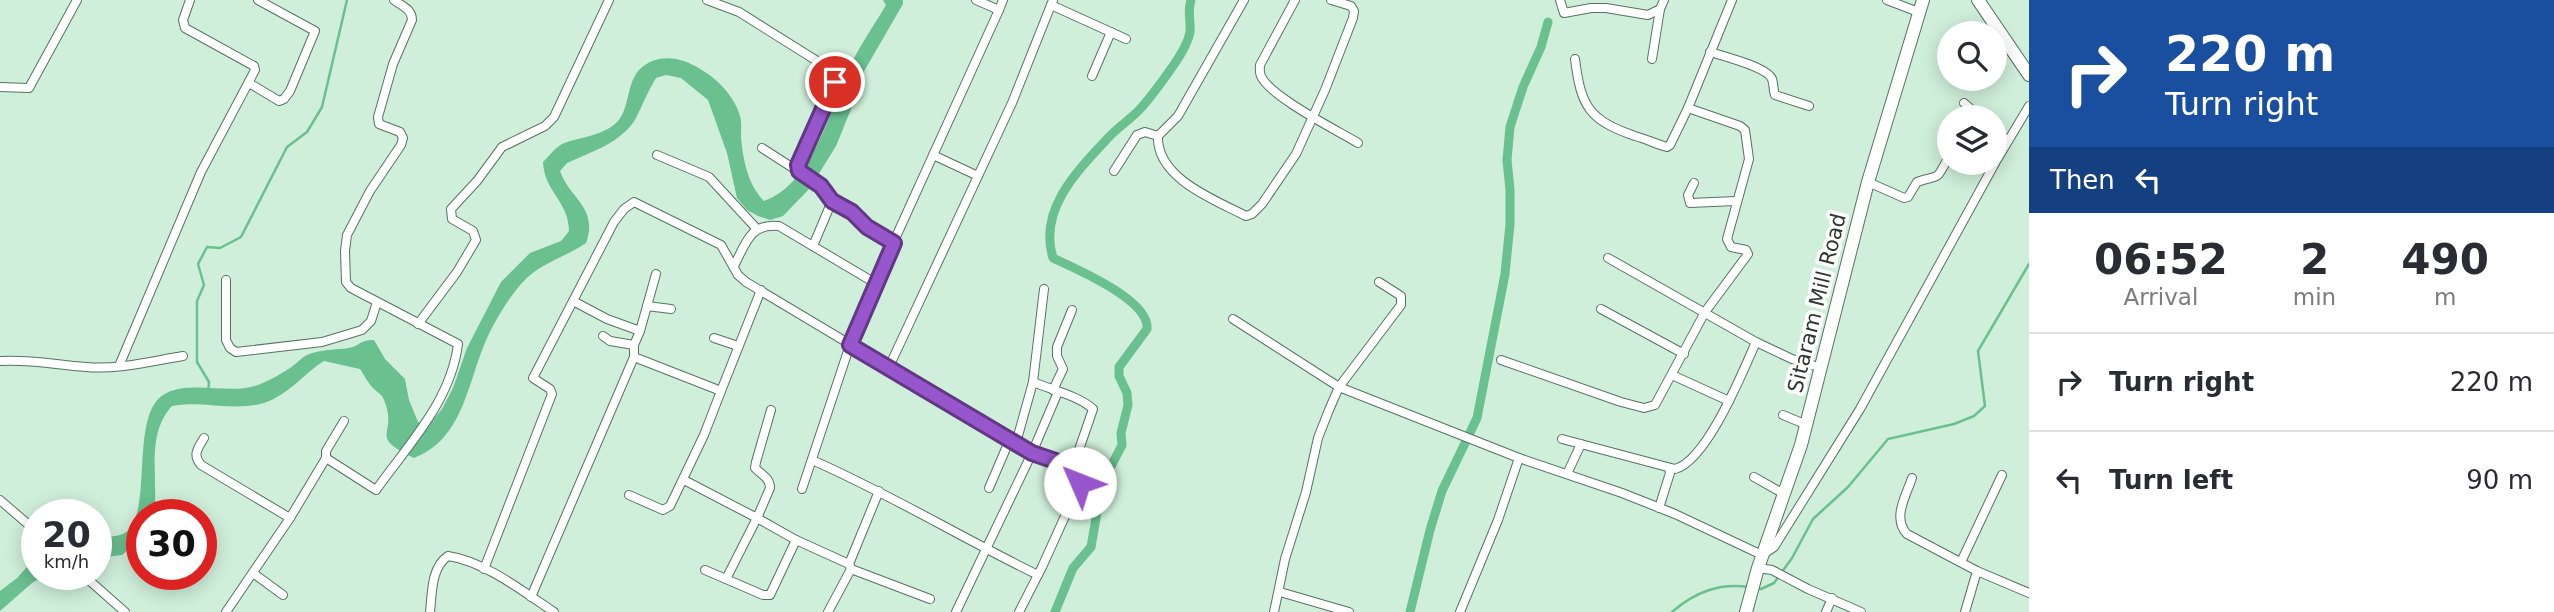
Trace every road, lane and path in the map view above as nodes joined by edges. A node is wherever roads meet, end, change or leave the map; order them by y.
1 (77, 0) edge
2 (190, 0) edge
3 (258, 0) edge
4 (394, 0) edge
5 (609, 0) edge
6 (707, 0) edge
7 (976, 0) edge
8 (1003, 0) edge
9 (1244, 0) edge
10 (1295, 0) edge
11 (1331, 0) edge
12 (1560, 0) edge
13 (1664, 0) edge
14 (1732, 0) edge
15 (1887, 0) edge
16 (1978, 0) edge
17 (1052, 3) edge
18 (1923, 4) edge
19 (1660, 9) junction
20 (999, 10) junction
21 (1111, 32) junction
22 (1126, 39) dead end
23 (1710, 52) junction
24 (1652, 59) dead end
25 (1575, 60) dead end
26 (2029, 75) edge
27 (1093, 76) dead end
28 (249, 83) junction
29 (0, 86) edge
30 (1964, 103) dead end
31 (1966, 105) edge
32 (1809, 106) dead end
33 (2029, 106) edge
34 (1688, 108) junction
35 (1313, 116) junction
36 (1158, 136) junction
37 (2008, 141) edge
38 (1359, 144) dead end
39 (762, 148) dead end
40 (657, 155) dead end
41 (933, 155) junction
42 (799, 171) junction
43 (1114, 171) dead end
44 (1940, 175) edge
45 (1989, 175) edge
46 (978, 176) junction
47 (1868, 182) junction
48 (1694, 183) dead end
49 (832, 201) junction
50 (1736, 201) junction
51 (756, 228) junction
52 (894, 243) junction
53 (813, 246) junction
54 (1608, 258) dead end
55 (734, 266) junction
56 (656, 274) dead end
57 (226, 280) dead end
58 (1379, 282) dead end
59 (876, 283) junction
60 (1044, 289) dead end
61 (761, 290) junction
62 (573, 300) junction
63 (377, 302) junction
64 (647, 306) junction
65 (671, 309) dead end
66 (1601, 309) dead end
67 (1072, 310) dead end
68 (1705, 312) junction
69 (1233, 319) dead end
70 (418, 324) junction
71 (640, 331) junction
72 (603, 336) dead end
73 (714, 338) dead end
74 (1756, 342) junction
75 (634, 345) junction
76 (738, 345) junction
77 (850, 345) junction
78 (1684, 354) junction
79 (183, 356) dead end
80 (635, 357) junction
81 (1501, 360) dead end
82 (0, 362) edge
83 (119, 366) junction
84 (889, 368) junction
85 (1822, 368) junction
86 (1672, 376) junction
87 (1033, 382) junction
88 (1339, 387) junction
89 (721, 391) junction
90 (1055, 391) junction
91 (1729, 401) junction
92 (771, 410) dead end
93 (1783, 415) dead end
94 (344, 421) dead end
95 (1807, 425) junction
96 (204, 438) dead end
97 (1562, 439) dead end
98 (1013, 441) junction
99 (1581, 444) junction
100 (1032, 453) junction
101 (326, 458) junction
102 (1519, 458) junction
103 (812, 460) junction
104 (1073, 467) junction
105 (1669, 468) junction
106 (1567, 474) junction
107 (2002, 475) dead end
108 (1754, 477) dead end
109 (1912, 478) dead end
110 (684, 480) junction
111 (989, 488) dead end
112 (802, 489) dead end
113 (879, 491) junction
114 (1784, 494) junction
115 (629, 495) dead end
116 (0, 500) edge
117 (1659, 508) junction
118 (21, 518) edge
119 (290, 518) junction
120 (757, 518) junction
121 (796, 540) junction
122 (987, 551) junction
123 (1961, 562) junction
124 (850, 566) junction
125 (1758, 566) junction
126 (484, 569) junction
127 (705, 570) dead end
128 (1978, 571) junction
129 (253, 573) junction
130 (1038, 575) junction
131 (726, 579) junction
132 (100, 590) edge
133 (1280, 592) junction
134 (2029, 593) edge
135 (283, 594) dead end
136 (531, 597) junction
137 (930, 598) dead end
138 (1832, 598) junction
139 (125, 612) edge
140 (226, 612) edge
141 (430, 612) edge
142 (554, 612) edge
143 (828, 612) edge
144 (956, 612) edge
145 (1019, 612) edge
146 (1274, 612) edge
147 (1349, 612) edge
148 (1460, 612) edge
149 (1746, 612) edge
150 (1826, 612) edge
151 (1861, 612) edge
152 (1965, 612) edge

1 - 29 street
2 - 28 street
3 - 28 street
4 - 63 street
5 - 70 street
6 - 42 street
7 - 20 street
8 - 20 street
9 - 36 street
10 - 35 street
11 - 35 street
12 - 19 street
13 - 19 street
14 - 23 street
15 - 18 street
16 - 26 main road
17 - 21 street
17 - 46 street
18 - 47 main road, Sitaram Mill Road
19 - 24 street
20 - 41 street
21 - 22 street
21 - 27 street
23 - 32 street
23 - 34 street
25 - 34 street
28 - 83 street
30 - 31 street
33 - 37 street
34 - 50 street
35 - 36 street
35 - 38 street
36 - 43 street
39 - 42 street
40 - 51 street
41 - 46 street
41 - 52 street
42 - 49 street
44 - 47 street
45 - 125 street
46 - 84 street
47 - 85 main road, Sitaram Mill Road
48 - 50 street
49 - 52 street
49 - 53 street
50 - 68 street
51 - 53 street
51 - 55 street
52 - 59 street
53 - 59 street
54 - 68 street
55 - 61 street
55 - 62 street
56 - 64 street
57 - 63 street
58 - 88 street
59 - 77 street
60 - 87 street
61 - 76 street
61 - 77 street
62 - 71 street
62 - 126 street
63 - 70 street
64 - 65 street
64 - 71 street
66 - 78 street
67 - 90 street
68 - 74 street
68 - 78 street
69 - 88 street
70 - 101 street
71 - 75 street
72 - 75 street
73 - 76 street
74 - 85 street
74 - 91 street
75 - 80 street
76 - 89 street
77 - 84 street
77 - 103 street
78 - 86 street
79 - 83 street
80 - 89 street
80 - 136 street
81 - 86 street
82 - 83 street
84 - 98 street
85 - 95 main road, Sitaram Mill Road
86 - 91 street
87 - 90 street
87 - 98 street
88 - 102 street
88 - 133 street
89 - 110 street
90 - 100 street
90 - 104 street
91 - 105 street
92 - 120 street
93 - 95 street
94 - 101 street
95 - 114 main road, Sitaram Mill Road
96 - 119 street
97 - 99 street
98 - 100 street
98 - 111 street
99 - 105 street
99 - 106 street
100 - 104 street
100 - 122 street
101 - 119 street
102 - 106 street
102 - 148 street
103 - 112 street
103 - 113 street
104 - 130 street
105 - 117 street
106 - 117 street
107 - 123 street
108 - 114 street
109 - 123 street
110 - 115 street
110 - 120 street
113 - 122 street
113 - 124 street
114 - 125 main road, Sitaram Mill Road
116 - 118 street
117 - 125 street
119 - 129 street
120 - 121 street
120 - 131 street
121 - 124 street
121 - 131 street
122 - 130 street
122 - 144 street
123 - 128 street
124 - 137 street
124 - 143 street
125 - 138 street
125 - 149 main road, Sitaram Mill Road
126 - 136 street
126 - 141 street
127 - 131 street
128 - 134 street
128 - 152 street
129 - 135 street
129 - 140 street
130 - 145 street
132 - 139 street
133 - 146 street
133 - 147 street
136 - 142 street
138 - 150 street
138 - 151 street

